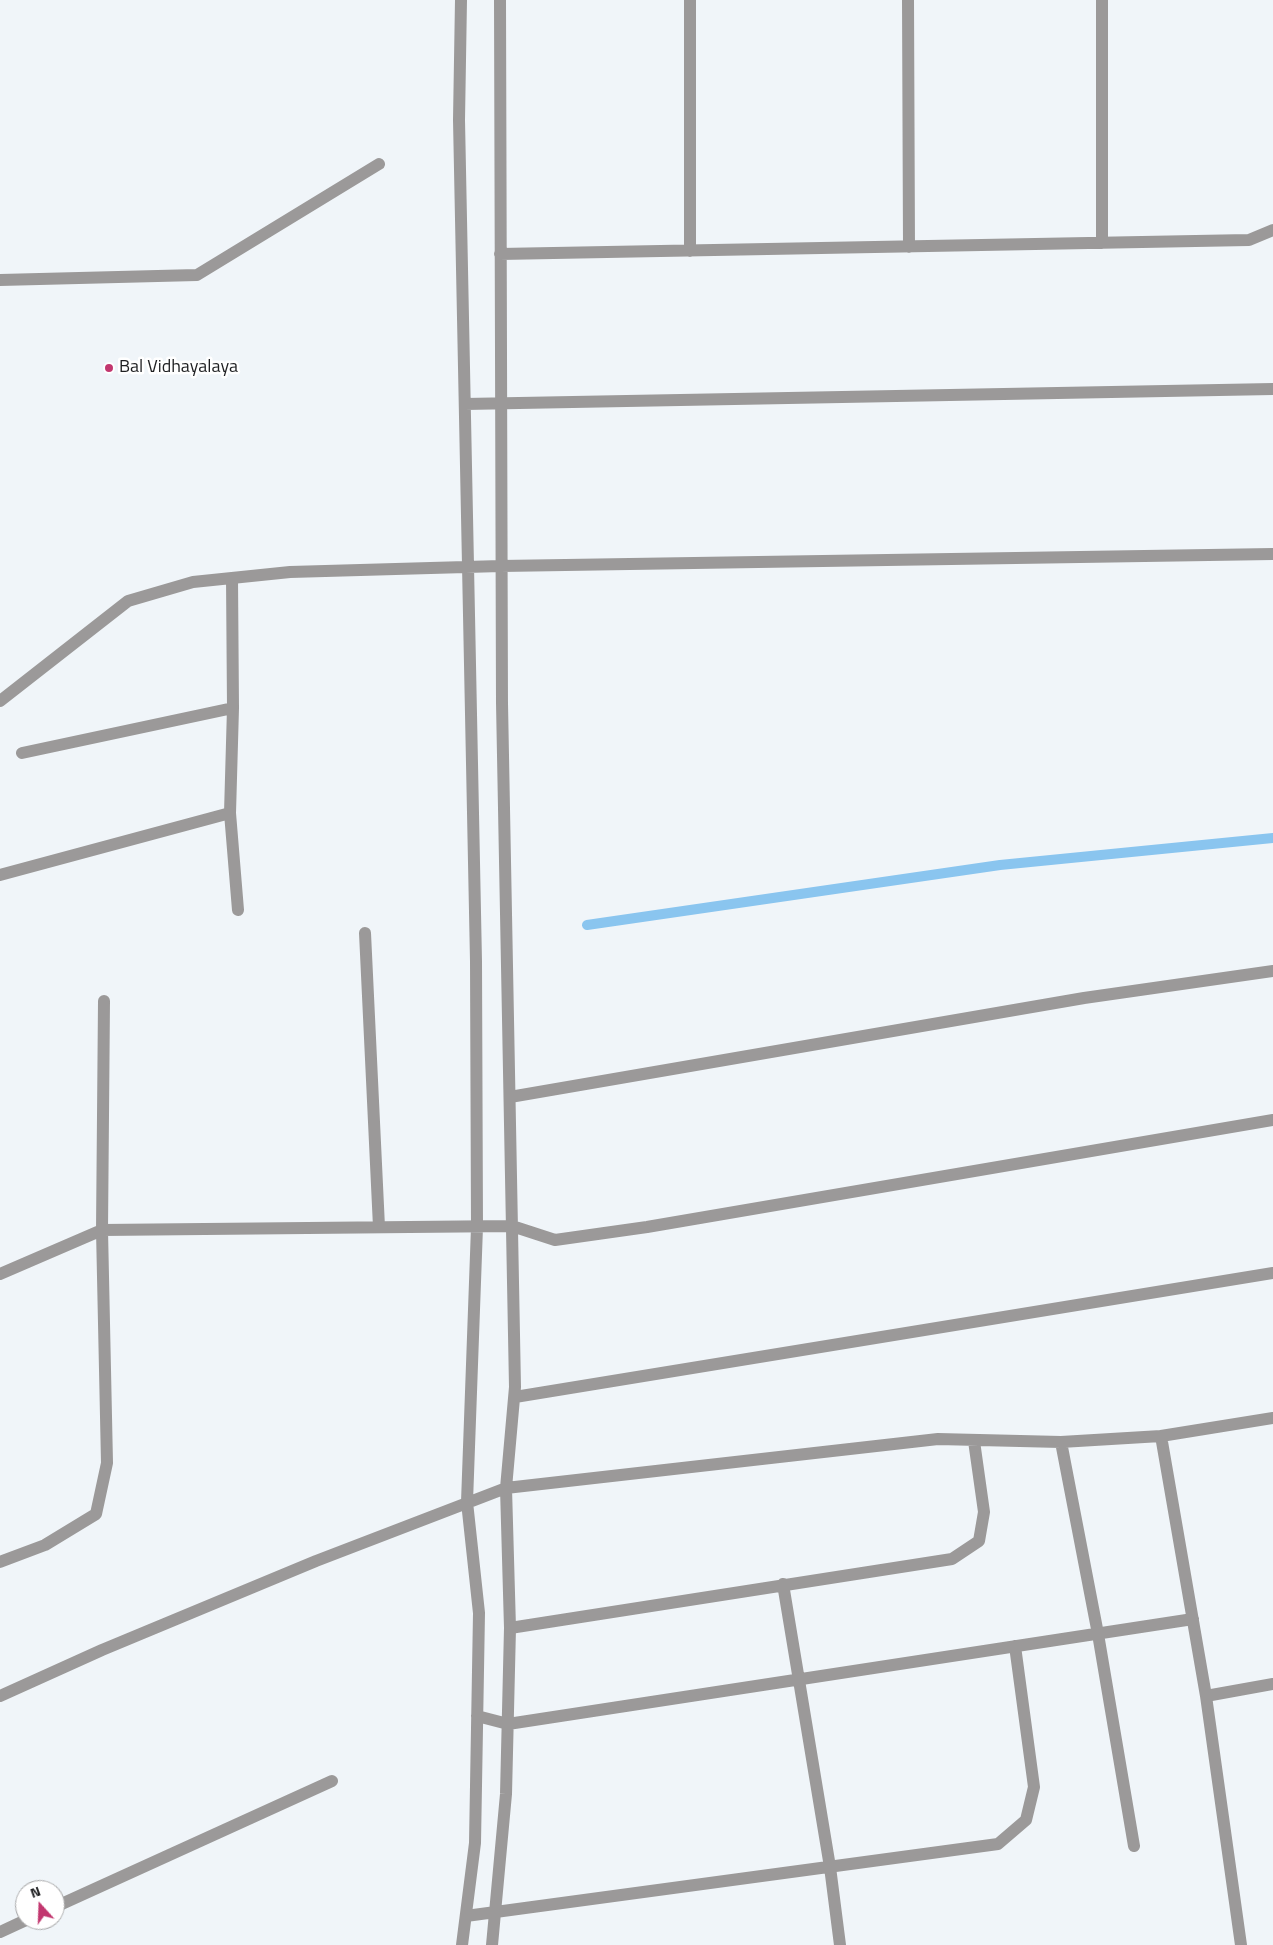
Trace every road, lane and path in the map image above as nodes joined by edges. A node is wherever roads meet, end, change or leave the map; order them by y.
1 (461, 0) edge
2 (500, 0) edge
3 (690, 0) edge
4 (908, 0) edge
5 (1102, 0) edge
6 (379, 164) dead end
7 (1273, 230) edge
8 (1102, 243) junction
9 (909, 247) junction
10 (690, 251) junction
11 (500, 254) junction
12 (0, 280) edge
13 (1273, 389) edge
14 (501, 403) junction
15 (465, 404) junction
16 (1273, 554) edge
17 (468, 566) junction
18 (501, 566) junction
19 (232, 578) junction
20 (0, 701) edge
21 (233, 708) junction
22 (22, 753) dead end
23 (230, 813) junction
24 (0, 875) edge
25 (238, 910) dead end
26 (365, 932) dead end
27 (1273, 971) edge
28 (104, 1001) dead end
29 (510, 1098) junction
30 (1273, 1120) edge
31 (512, 1226) junction
32 (379, 1227) junction
33 (478, 1227) junction
34 (102, 1230) junction
35 (1273, 1273) edge
36 (0, 1274) edge
37 (515, 1397) junction
38 (1273, 1418) edge
39 (1161, 1436) junction
40 (974, 1441) junction
41 (1061, 1442) junction
42 (506, 1488) junction
43 (467, 1502) junction
44 (0, 1562) edge
45 (783, 1584) junction
46 (1193, 1619) junction
47 (510, 1628) junction
48 (1098, 1634) junction
49 (1014, 1646) junction
50 (799, 1680) junction
51 (1273, 1684) edge
52 (0, 1696) edge
53 (1206, 1696) junction
54 (477, 1716) junction
55 (508, 1724) junction
56 (332, 1781) dead end
57 (1134, 1846) dead end
58 (830, 1867) junction
59 (65, 1902) edge
60 (495, 1913) junction
61 (466, 1916) junction
62 (15, 1925) edge
63 (0, 1932) edge
64 (462, 1945) edge
65 (492, 1945) edge
66 (840, 1945) edge
67 (1241, 1945) edge

1 - 15 street
2 - 11 street
3 - 10 street
4 - 9 street
5 - 8 street
6 - 12 street
7 - 8 street
8 - 9 street
9 - 10 street
10 - 11 street
11 - 14 street
13 - 14 street
14 - 15 street
14 - 18 street
15 - 17 street
16 - 18 street
17 - 18 street
17 - 19 street
17 - 33 street
18 - 29 street
19 - 20 street
19 - 21 street
21 - 22 street
21 - 23 street
23 - 24 street
23 - 25 street
26 - 32 street
27 - 29 street
28 - 34 street
29 - 31 street
30 - 31 street
31 - 33 street
31 - 37 street
32 - 33 street
32 - 34 street
33 - 43 street
34 - 36 street
34 - 44 street
35 - 37 street
37 - 42 street
38 - 39 street
39 - 41 street
39 - 46 street
40 - 41 street
40 - 42 street
40 - 45 street
41 - 48 street
42 - 43 street
42 - 47 street
43 - 52 street
43 - 54 street
45 - 47 street
45 - 50 street
46 - 48 street
46 - 53 street
47 - 55 street
48 - 49 street
48 - 57 street
49 - 50 street
49 - 58 street
50 - 55 street
50 - 58 street
51 - 53 street
53 - 67 street
54 - 55 street
54 - 61 street
55 - 60 street
56 - 59 street
58 - 60 street
58 - 66 street
60 - 61 street
60 - 65 street
61 - 64 street
62 - 63 street

